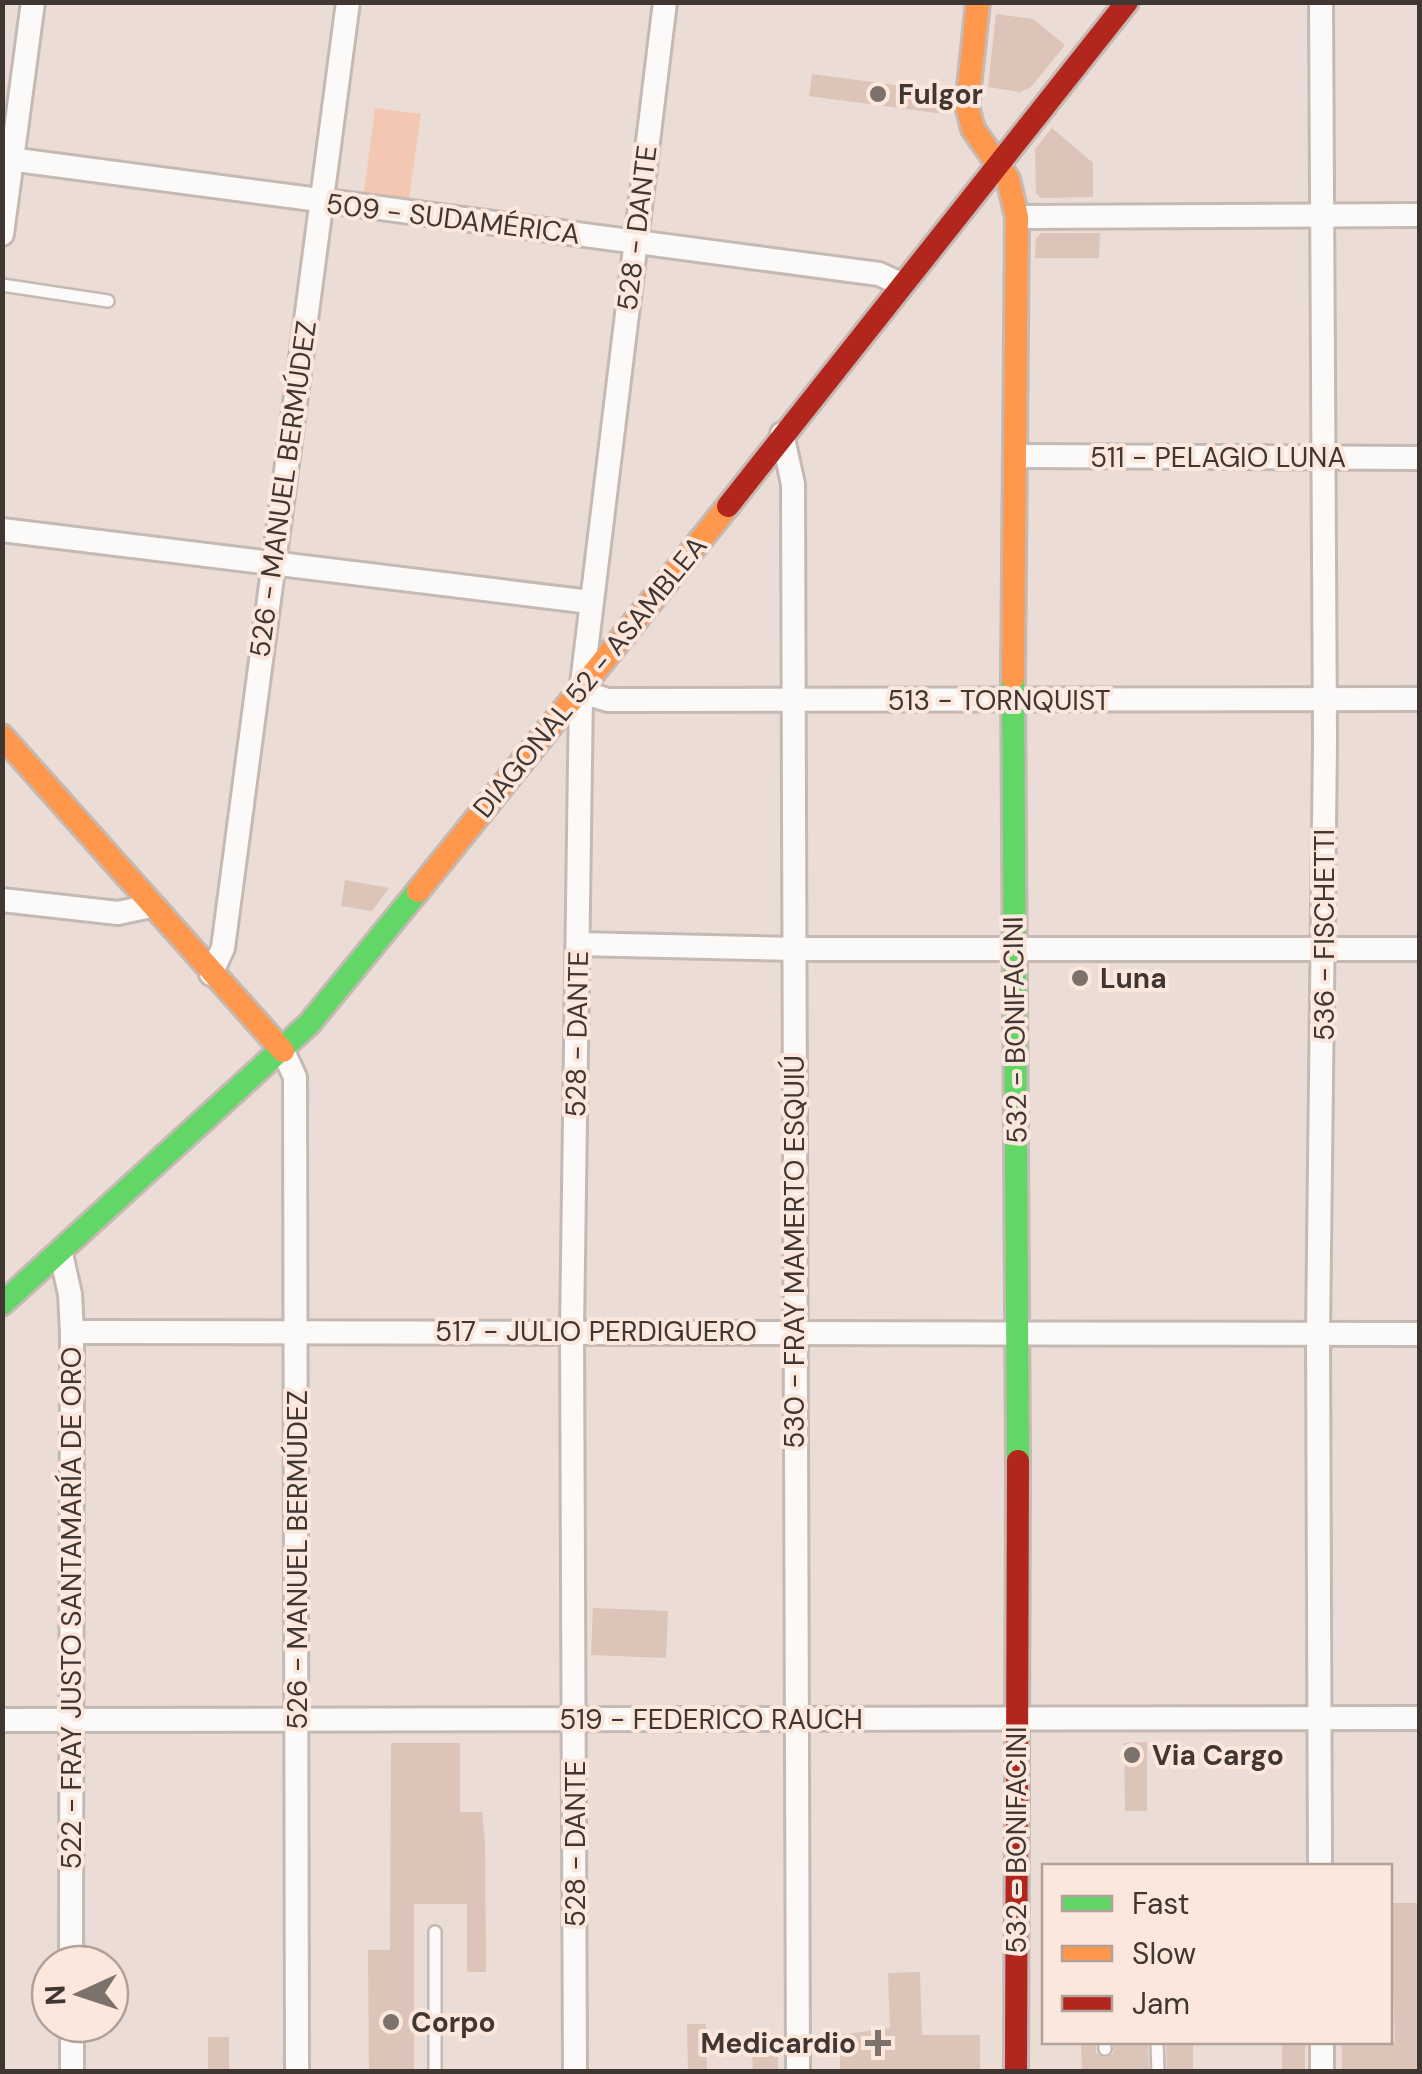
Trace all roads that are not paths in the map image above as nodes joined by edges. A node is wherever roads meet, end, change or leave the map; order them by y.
1 (32, 2) edge
2 (348, 2) edge
3 (665, 2) edge
4 (978, 2) edge
5 (1128, 2) edge
6 (1322, 2) edge
7 (7, 158) edge
8 (996, 162) junction
9 (323, 202) junction
10 (1420, 214) edge
11 (1322, 215) junction
12 (1017, 216) junction
13 (2, 234) edge
14 (634, 242) junction
15 (902, 284) junction
16 (2, 285) edge
17 (108, 300) dead end
18 (782, 434) junction
19 (1016, 456) junction
20 (1322, 458) junction
21 (1420, 458) edge
22 (2, 530) edge
23 (272, 566) junction
24 (590, 602) junction
25 (580, 692) junction
26 (1420, 699) edge
27 (793, 700) junction
28 (1012, 700) junction
29 (1324, 700) junction
30 (2, 736) edge
31 (2, 900) edge
32 (151, 906) junction
33 (578, 944) junction
34 (795, 949) junction
35 (1014, 949) junction
36 (1420, 949) edge
37 (1324, 950) junction
38 (211, 974) junction
39 (283, 1052) junction
40 (61, 1254) junction
41 (2, 1304) edge
42 (794, 1331) junction
43 (1018, 1331) junction
44 (72, 1332) junction
45 (297, 1332) junction
46 (572, 1332) junction
47 (1318, 1334) junction
48 (1420, 1334) edge
49 (1320, 1718) junction
50 (1420, 1718) edge
51 (574, 1719) junction
52 (796, 1719) junction
53 (1016, 1719) junction
54 (2, 1720) edge
55 (69, 1720) junction
56 (298, 1720) junction
57 (1320, 1864) edge
58 (435, 1932) dead end
59 (71, 1944) edge
60 (72, 2044) edge
61 (1157, 2044) edge
62 (1322, 2044) edge
63 (1155, 2070) edge
64 (72, 2072) edge
65 (297, 2072) edge
66 (435, 2072) edge
67 (575, 2072) edge
68 (798, 2072) edge
69 (1016, 2072) edge
70 (1322, 2072) edge

1 - 7 street
2 - 9 street, 526 - MANUEL BERMÚDEZ
3 - 14 street, 528 - DANTE
4 - 8 street, 532 - BONIFACINI
5 - 8 street, DIAGONAL 52 - ASAMBLEA
6 - 11 street, 536 - FISCHETTI
7 - 9 street, 509 - SUDAMÉRICA
7 - 13 street
8 - 12 street, 532 - BONIFACINI
8 - 15 street, DIAGONAL 52 - ASAMBLEA
9 - 14 street, 509 - SUDAMÉRICA
9 - 23 street, 526 - MANUEL BERMÚDEZ
10 - 11 street
11 - 12 street
11 - 20 street, 536 - FISCHETTI
12 - 19 street, 532 - BONIFACINI
14 - 15 street, 509 - SUDAMÉRICA
14 - 24 street, 528 - DANTE
15 - 18 street, DIAGONAL 52 - ASAMBLEA
16 - 17 lane
18 - 25 street, DIAGONAL 52 - ASAMBLEA
18 - 27 street, 530 - FRAY MAMERTO ESQUIÚ
19 - 20 street, 511 - PELAGIO LUNA
19 - 28 street, 532 - BONIFACINI
20 - 21 street, 511 - PELAGIO LUNA
20 - 29 street, 536 - FISCHETTI
22 - 23 street
23 - 24 street
23 - 38 street, 526 - MANUEL BERMÚDEZ
24 - 25 street, 528 - DANTE
25 - 27 street, 513 - TORNQUIST
25 - 33 street, 528 - DANTE
25 - 39 street, DIAGONAL 52 - ASAMBLEA
26 - 29 street, 513 - TORNQUIST
27 - 28 street, 513 - TORNQUIST
27 - 34 street, 530 - FRAY MAMERTO ESQUIÚ
28 - 29 street, 513 - TORNQUIST
28 - 35 street, 532 - BONIFACINI
29 - 37 street, 536 - FISCHETTI
30 - 32 street
31 - 32 street
32 - 38 street
33 - 34 street
33 - 46 street, 528 - DANTE
34 - 35 street
34 - 42 street, 530 - FRAY MAMERTO ESQUIÚ
35 - 37 street
35 - 43 street, 532 - BONIFACINI
36 - 37 street
37 - 47 street, 536 - FISCHETTI
38 - 39 street
39 - 40 street, DIAGONAL 52 - ASAMBLEA
39 - 45 street, 526 - MANUEL BERMÚDEZ
40 - 41 street, DIAGONAL 52 - ASAMBLEA
40 - 44 street, 522 - FRAY JUSTO SANTAMARÍA DE ORO
42 - 43 street, 517 - JULIO PERDIGUERO
42 - 46 street, 517 - JULIO PERDIGUERO
42 - 52 street, 530 - FRAY MAMERTO ESQUIÚ
43 - 47 street, 517 - JULIO PERDIGUERO
43 - 53 street, 532 - BONIFACINI
44 - 45 street, 517 - JULIO PERDIGUERO
44 - 55 street, 522 - FRAY JUSTO SANTAMARÍA DE ORO
45 - 46 street, 517 - JULIO PERDIGUERO
45 - 56 street, 526 - MANUEL BERMÚDEZ
46 - 51 street, 528 - DANTE
47 - 48 street, 517 - JULIO PERDIGUERO
47 - 49 street, 536 - FISCHETTI
49 - 50 street, 519 - FEDERICO RAUCH
49 - 53 street, 519 - FEDERICO RAUCH
49 - 57 street, 536 - FISCHETTI
51 - 52 street, 519 - FEDERICO RAUCH
51 - 56 street, 519 - FEDERICO RAUCH
51 - 67 street, 528 - DANTE
52 - 53 street, 519 - FEDERICO RAUCH
52 - 68 street, 530 - FRAY MAMERTO ESQUIÚ
53 - 69 street, 532 - BONIFACINI
54 - 55 street, 519 - FEDERICO RAUCH
55 - 56 street, 519 - FEDERICO RAUCH
55 - 59 street, 522 - FRAY JUSTO SANTAMARÍA DE ORO
56 - 65 street, 526 - MANUEL BERMÚDEZ
58 - 66 lane
60 - 64 street
61 - 63 lane
62 - 70 street

